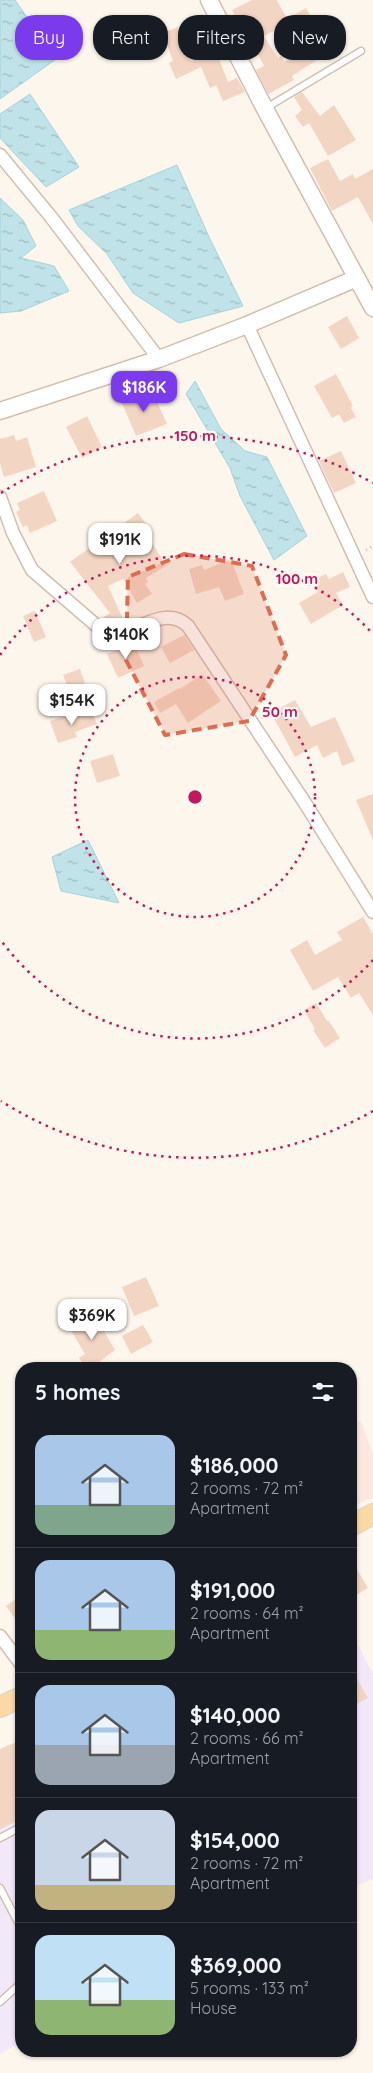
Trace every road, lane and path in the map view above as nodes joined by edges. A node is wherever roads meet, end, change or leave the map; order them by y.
1 (209, 0) edge
2 (361, 50) dead end
3 (265, 109) junction
4 (0, 155) edge
5 (357, 278) junction
6 (373, 308) edge
7 (247, 325) junction
8 (159, 359) junction
9 (0, 412) edge
10 (0, 497) edge
11 (373, 597) edge
12 (373, 912) edge
13 (373, 1514) edge
14 (357, 1523) edge
15 (0, 1636) edge
16 (15, 1656) edge
17 (15, 1700) edge
18 (0, 1707) edge
19 (15, 1830) edge
20 (0, 1838) edge
21 (0, 1888) edge
22 (15, 1917) edge
23 (15, 1988) edge
24 (0, 2002) edge

1 - 3 street
2 - 3 lane
3 - 5 street
4 - 8 street
5 - 6 street
5 - 7 street
7 - 8 street
7 - 11 street
8 - 9 street
10 - 12 street
13 - 14 main road
15 - 16 street
17 - 18 main road
19 - 20 lane
21 - 22 lane
23 - 24 lane

